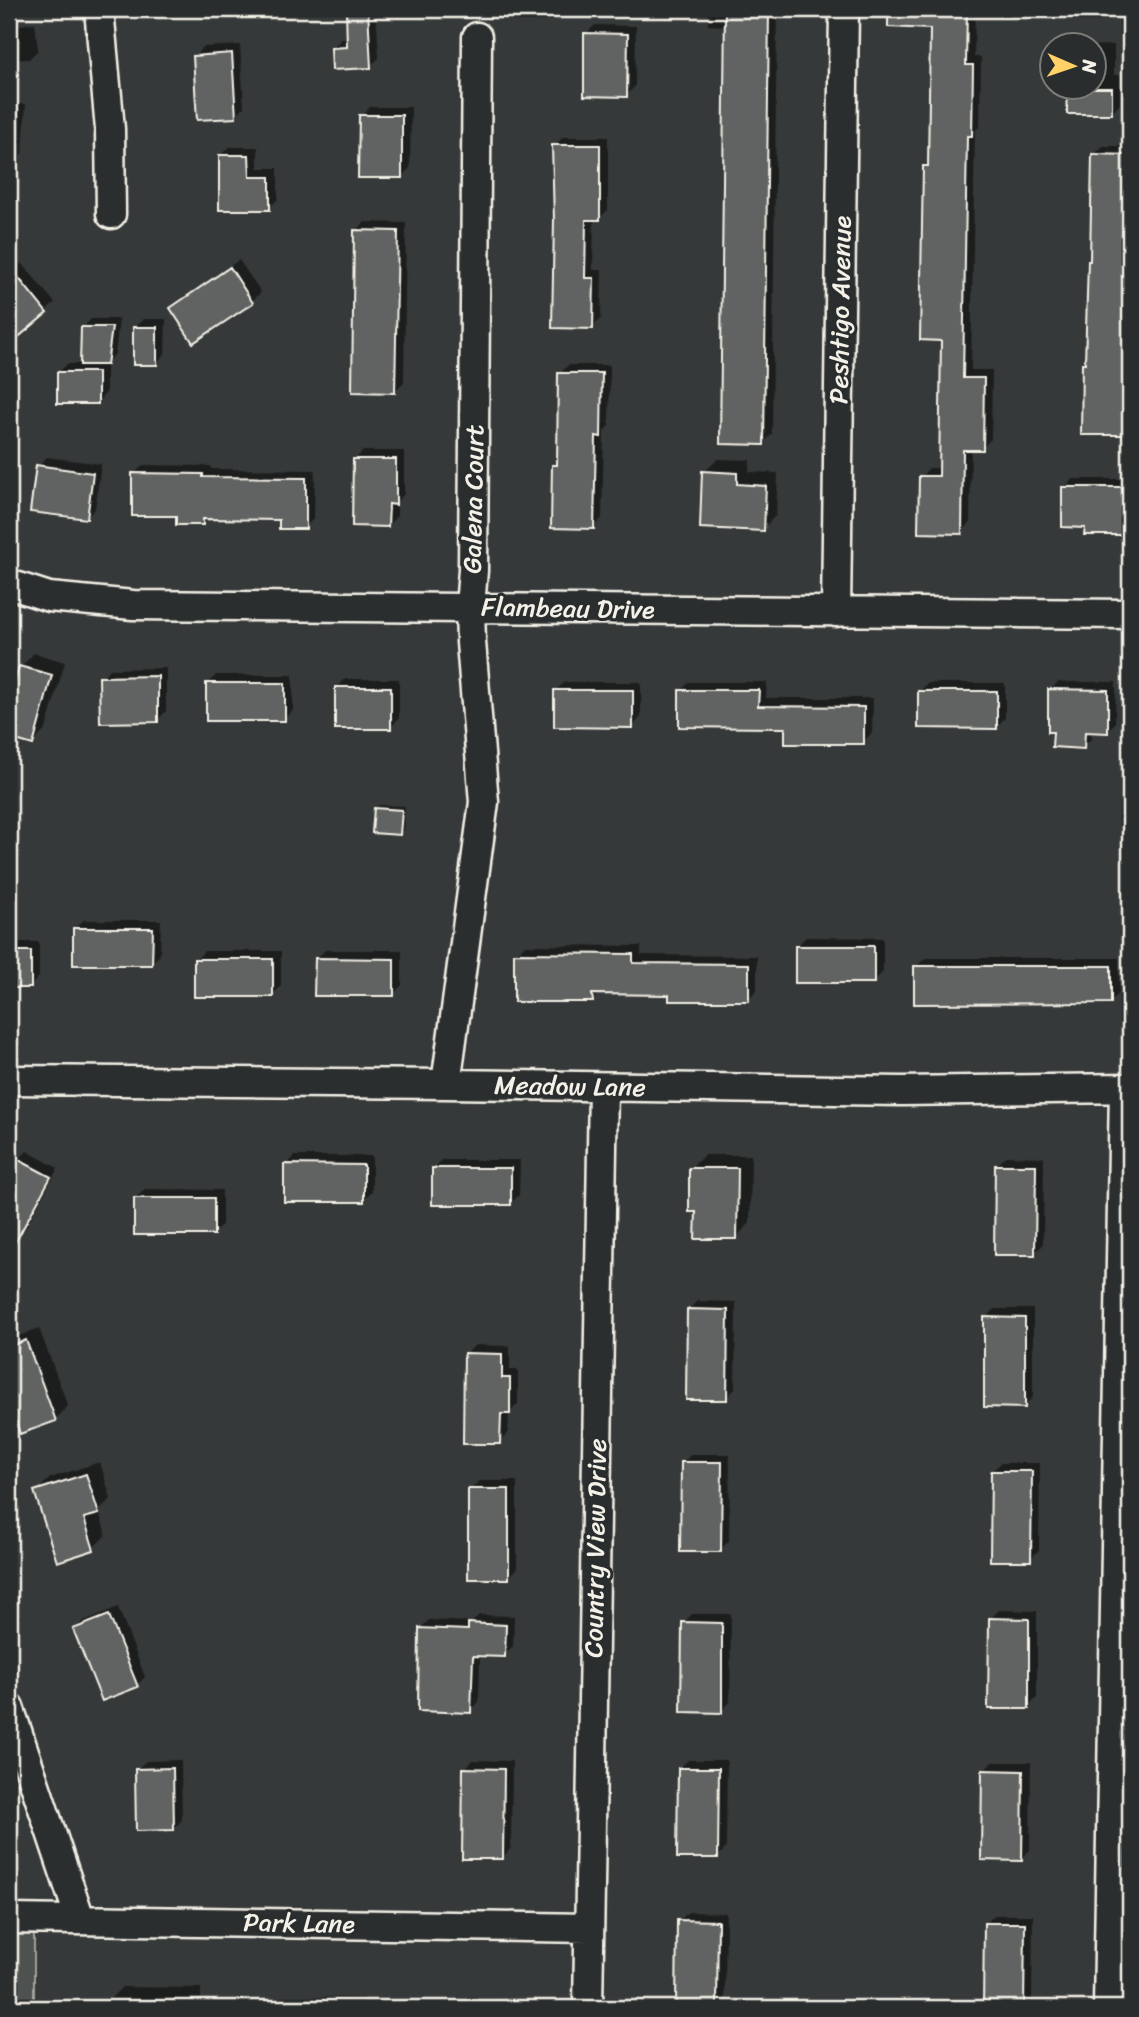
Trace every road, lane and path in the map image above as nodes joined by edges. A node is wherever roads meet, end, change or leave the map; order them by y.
1 (99, 9) edge
2 (844, 9) edge
3 (477, 37) dead end
4 (111, 214) dead end
5 (9, 584) edge
6 (470, 607) junction
7 (836, 612) junction
8 (1130, 614) edge
9 (9, 1080) edge
10 (446, 1084) junction
11 (603, 1087) junction
12 (1127, 1088) edge
13 (9, 1707) edge
14 (9, 1919) edge
15 (80, 1919) junction
16 (589, 1928) junction
17 (588, 2008) edge
18 (1108, 2008) edge

1 - 4 street
2 - 7 street, Peshtigo Avenue
3 - 6 street, Galena Court
5 - 6 street, Flambeau Drive
6 - 7 street, Flambeau Drive
6 - 10 street, Galena Court
7 - 8 street, Flambeau Drive
9 - 10 street, Meadow Lane
10 - 11 street, Meadow Lane
11 - 12 street, Meadow Lane
11 - 16 street, Country View Drive
12 - 18 street
13 - 15 street
14 - 15 street, Park Lane
15 - 16 street, Park Lane
16 - 17 street, Country View Drive

